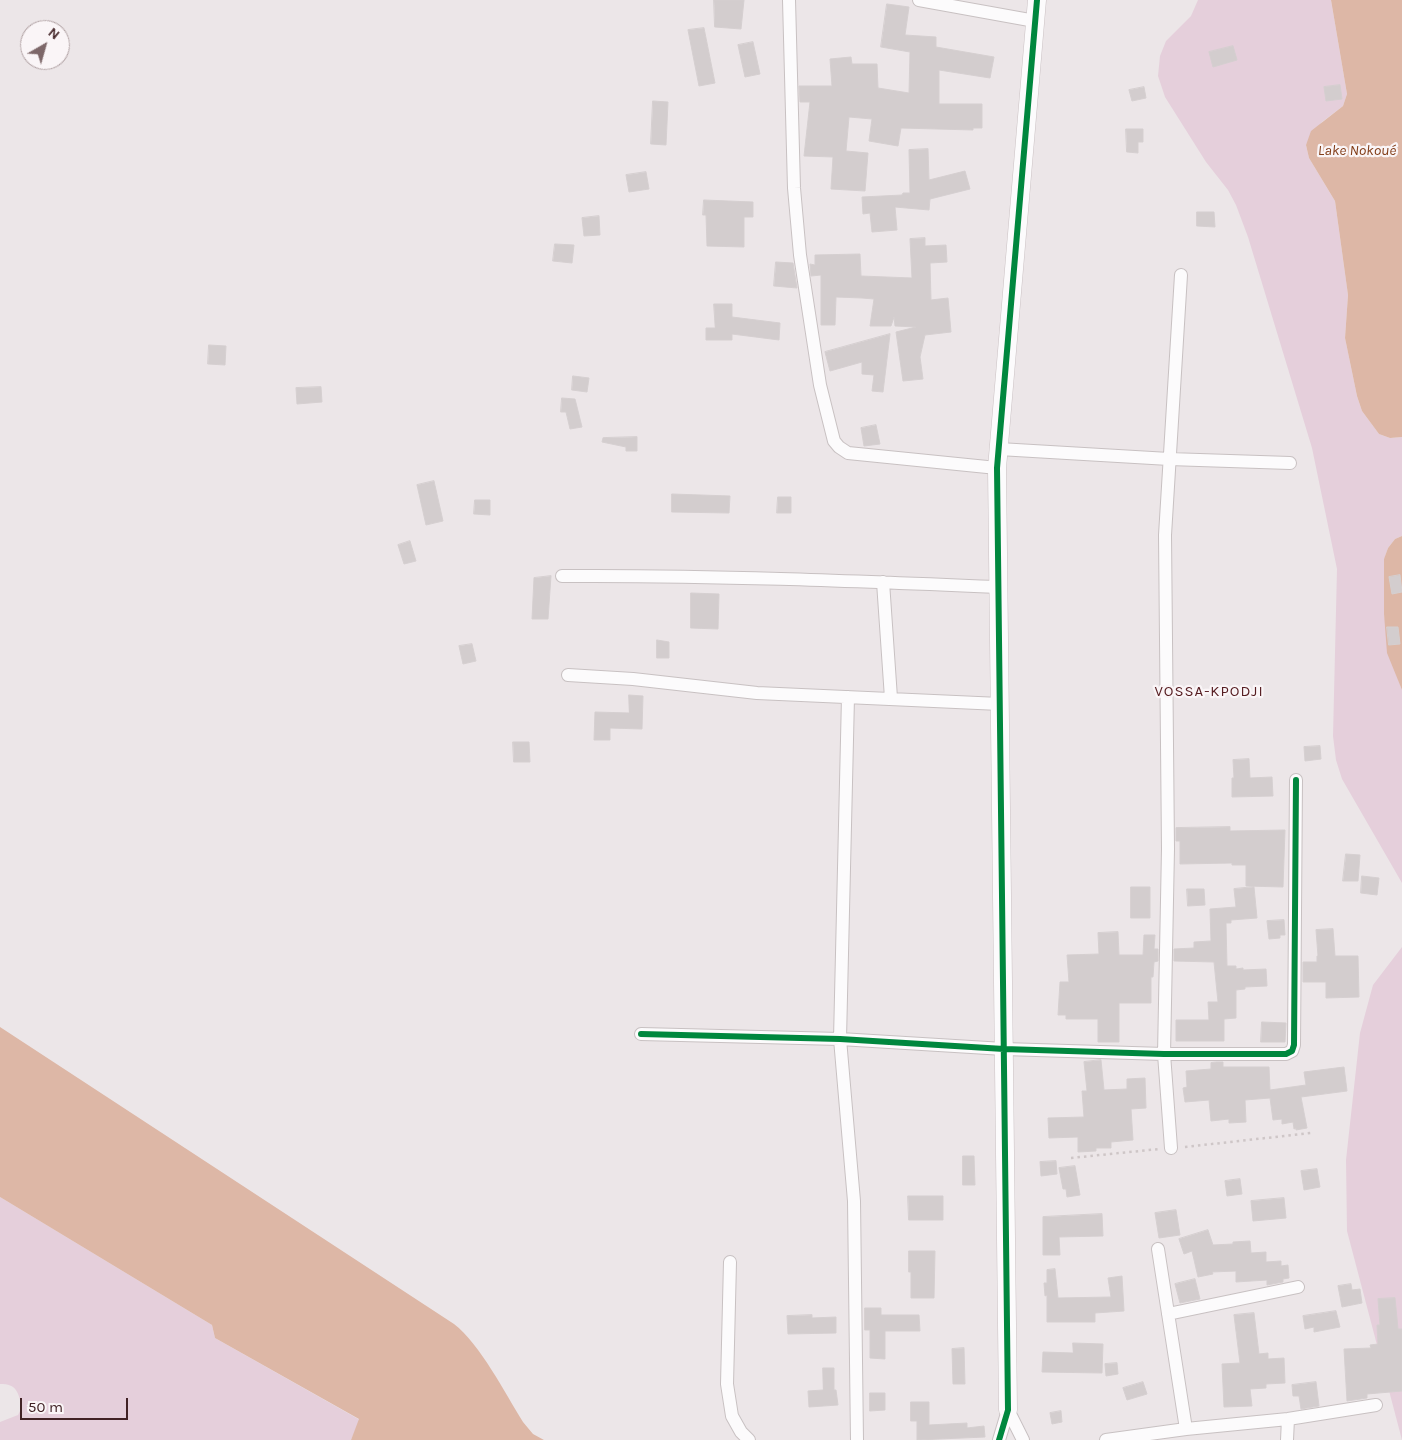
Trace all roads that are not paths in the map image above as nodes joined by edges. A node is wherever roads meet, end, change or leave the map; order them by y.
1 (789, 0) edge
2 (919, 0) edge
3 (1037, 0) edge
4 (1036, 22) junction
5 (1181, 275) dead end
6 (999, 449) junction
7 (1169, 459) junction
8 (1290, 463) dead end
9 (997, 468) junction
10 (562, 576) dead end
11 (883, 582) junction
12 (998, 587) junction
13 (568, 674) dead end
14 (848, 698) junction
15 (891, 698) junction
16 (1000, 704) junction
17 (1296, 780) dead end
18 (641, 1034) dead end
19 (840, 1039) junction
20 (1004, 1049) junction
21 (1164, 1054) junction
22 (1171, 1148) road end
23 (1158, 1249) dead end
24 (730, 1262) dead end
25 (1298, 1287) dead end
26 (1168, 1314) junction
27 (1376, 1405) dead end
28 (1008, 1410) junction
29 (1288, 1419) junction
30 (1186, 1429) junction
31 (1153, 1436) edge
32 (749, 1440) edge
33 (857, 1440) edge
34 (999, 1440) edge
35 (1023, 1440) edge
36 (1106, 1440) edge
37 (1288, 1440) edge

1 - 9 street
2 - 4 street
3 - 4 street
4 - 6 street
5 - 7 street
6 - 7 street
6 - 9 street
7 - 8 street
7 - 21 street
9 - 12 street
10 - 11 street
11 - 12 street
11 - 15 street
12 - 16 street
13 - 14 street
14 - 15 street
14 - 19 street
15 - 16 street
16 - 20 street
17 - 21 street
18 - 19 street
19 - 20 street
19 - 33 street
20 - 21 street
20 - 28 street
21 - 22 street
23 - 26 street
24 - 32 street
25 - 26 street
26 - 30 street
27 - 29 street
28 - 34 street
28 - 35 street
29 - 30 street
29 - 37 street
30 - 31 street
31 - 36 street

